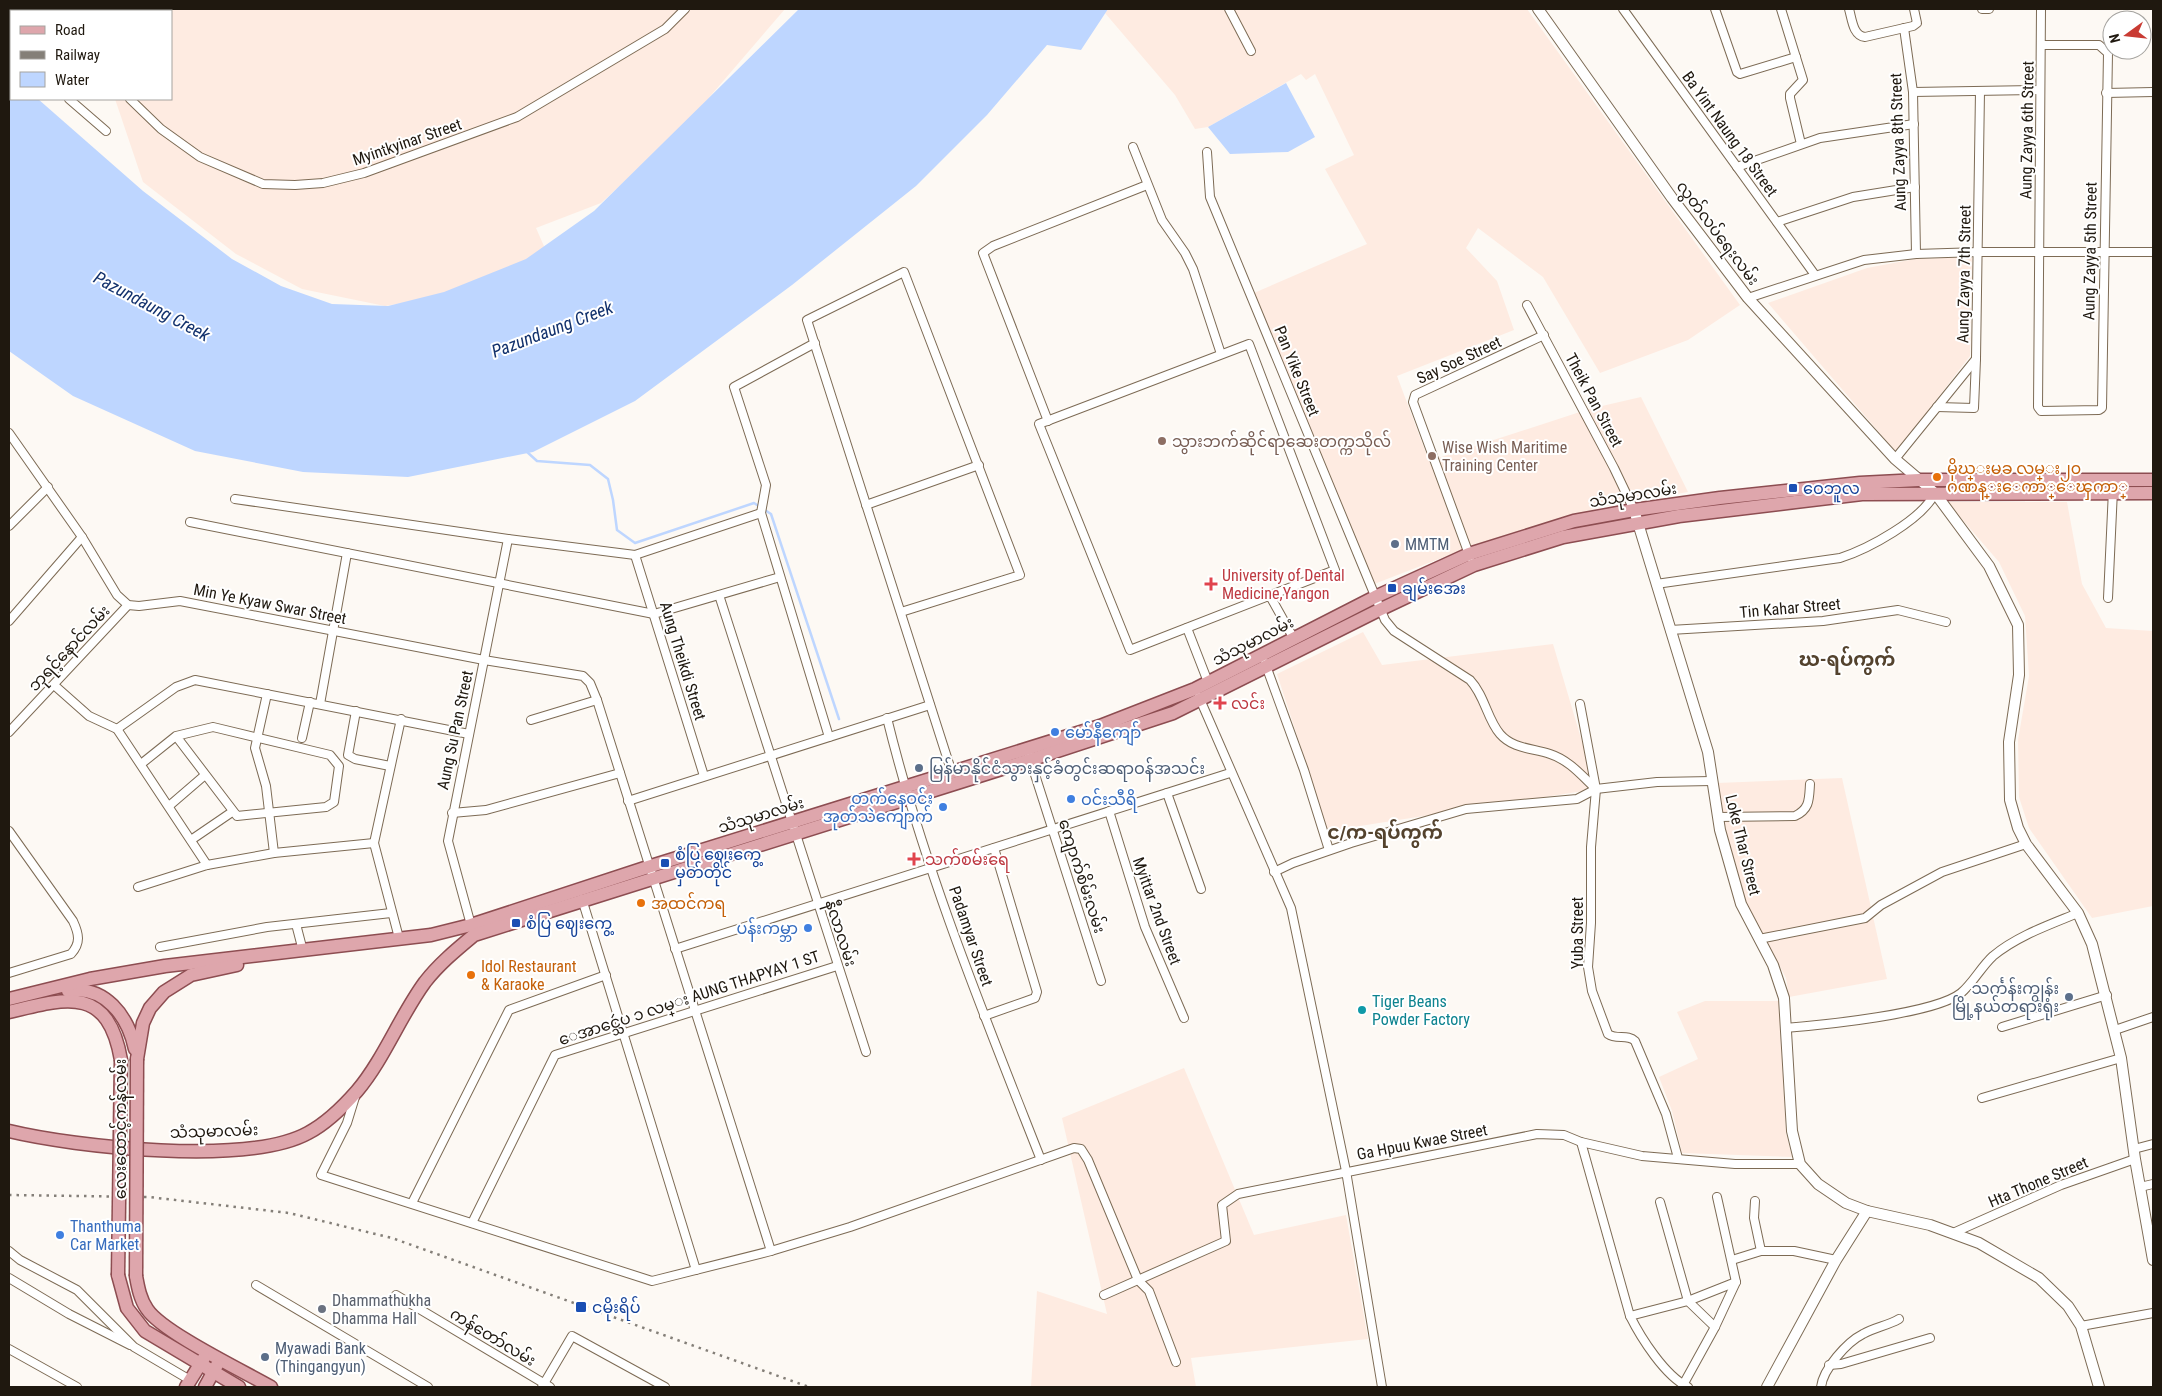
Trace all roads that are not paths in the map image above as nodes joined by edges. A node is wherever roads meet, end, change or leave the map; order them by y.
1 (685, 9) edge
2 (1228, 9) edge
3 (1538, 9) edge
4 (1715, 9) edge
5 (1781, 9) edge
6 (1849, 9) edge
7 (1914, 9) edge
8 (1982, 9) edge
9 (1989, 9) edge
10 (2041, 9) edge
11 (1627, 10) edge
12 (1904, 28) junction
13 (2042, 45) junction
14 (1251, 51) dead end
15 (1796, 57) junction
16 (2040, 90) junction
17 (1980, 91) junction
18 (1913, 92) junction
19 (2153, 92) edge
20 (2106, 93) junction
21 (70, 100) edge
22 (131, 100) edge
23 (1914, 124) junction
24 (106, 131) dead end
25 (1801, 144) junction
26 (1133, 147) dead end
27 (1207, 152) dead end
28 (1737, 167) junction
29 (1147, 185) junction
30 (1915, 187) junction
31 (1777, 222) junction
32 (1979, 252) junction
33 (2040, 252) junction
34 (2153, 252) edge
35 (2104, 253) junction
36 (1916, 254) junction
37 (1815, 275) junction
38 (1748, 298) junction
39 (1527, 305) dead end
40 (1544, 335) junction
41 (814, 343) junction
42 (1222, 354) junction
43 (1976, 359) junction
44 (1937, 407) junction
45 (2101, 410) joint
46 (1048, 421) junction
47 (9, 433) edge
48 (1895, 459) junction
49 (979, 465) junction
50 (1919, 480) junction
51 (2113, 480) junction
52 (2153, 480) edge
53 (48, 487) junction
54 (1935, 493) junction
55 (2153, 493) edge
56 (2113, 494) junction
57 (235, 499) dead end
58 (866, 505) junction
59 (761, 513) junction
60 (1636, 516) junction
61 (190, 522) dead end
62 (9, 526) edge
63 (82, 536) junction
64 (508, 539) junction
65 (347, 553) junction
66 (636, 555) junction
67 (1472, 560) junction
68 (780, 577) junction
69 (500, 583) junction
70 (1656, 584) junction
71 (718, 595) junction
72 (1270, 596) junction
73 (2108, 598) dead end
74 (1377, 604) junction
75 (128, 605) junction
76 (900, 612) junction
77 (654, 614) junction
78 (9, 621) edge
79 (1946, 622) dead end
80 (1187, 628) junction
81 (333, 630) junction
82 (1670, 630) junction
83 (1294, 639) junction
84 (1262, 654) junction
85 (484, 660) junction
86 (1267, 667) junction
87 (1208, 682) junction
88 (54, 686) junction
89 (267, 694) junction
90 (1198, 695) junction
91 (597, 700) junction
92 (310, 702) junction
93 (320, 704) junction
94 (1580, 704) dead end
95 (930, 705) junction
96 (356, 710) junction
97 (887, 718) junction
98 (401, 719) junction
99 (531, 720) dead end
100 (10, 726) edge
101 (117, 729) junction
102 (469, 734) junction
103 (176, 736) junction
104 (255, 737) junction
105 (829, 737) junction
106 (302, 738) dead end
107 (771, 755) junction
108 (1029, 755) junction
109 (140, 764) junction
110 (390, 766) junction
111 (620, 773) junction
112 (952, 773) junction
113 (1230, 773) junction
114 (205, 775) junction
115 (704, 776) junction
116 (1712, 781) junction
117 (1810, 784) dead end
118 (1596, 789) junction
119 (906, 793) junction
120 (1168, 793) junction
121 (628, 801) junction
122 (169, 806) junction
123 (1109, 811) junction
124 (232, 812) junction
125 (270, 812) junction
126 (452, 813) junction
127 (1718, 817) junction
128 (793, 828) junction
129 (1052, 829) junction
130 (9, 831) edge
131 (191, 840) junction
132 (374, 843) junction
133 (2026, 844) junction
134 (994, 848) junction
135 (1329, 850) junction
136 (274, 853) junction
137 (207, 866) junction
138 (932, 867) junction
139 (1274, 872) junction
140 (650, 873) junction
141 (138, 887) dead end
142 (1201, 889) dead end
143 (580, 894) junction
144 (817, 904) junction
145 (391, 913) junction
146 (2078, 913) junction
147 (296, 924) junction
148 (473, 930) junction
149 (399, 938) junction
150 (1759, 939) junction
151 (160, 947) dead end
152 (674, 949) junction
153 (301, 951) junction
154 (837, 966) junction
155 (9, 974) edge
156 (606, 975) junction
157 (1101, 981) dead end
158 (2107, 995) junction
159 (10, 1007) edge
160 (694, 1010) junction
161 (984, 1016) junction
162 (2153, 1017) edge
163 (1184, 1018) dead end
164 (2002, 1027) dead end
165 (1785, 1028) junction
166 (2115, 1030) junction
167 (623, 1033) junction
168 (866, 1052) dead end
169 (2121, 1058) junction
170 (137, 1059) junction
171 (358, 1090) junction
172 (1982, 1098) dead end
173 (9, 1131) edge
174 (1581, 1142) junction
175 (2153, 1144) edge
176 (2134, 1149) junction
177 (1678, 1158) junction
178 (1040, 1160) junction
179 (2135, 1160) junction
180 (1800, 1164) junction
181 (1346, 1171) junction
182 (2153, 1184) edge
183 (2140, 1187) junction
184 (1717, 1196) dead end
185 (1755, 1201) dead end
186 (1660, 1202) dead end
187 (412, 1203) junction
188 (1867, 1211) junction
189 (472, 1222) junction
190 (1953, 1233) junction
191 (9, 1251) edge
192 (1761, 1251) junction
193 (771, 1252) junction
194 (2153, 1255) edge
195 (1732, 1260) junction
196 (1836, 1260) junction
197 (696, 1270) junction
198 (9, 1278) edge
199 (1138, 1280) junction
200 (1736, 1282) junction
201 (256, 1286) dead end
202 (396, 1295) dead end
203 (1104, 1295) dead end
204 (1688, 1301) junction
205 (2153, 1313) edge
206 (1630, 1316) junction
207 (1898, 1319) dead end
208 (2081, 1326) junction
209 (1714, 1327) junction
210 (1930, 1338) dead end
211 (134, 1347) junction
212 (9, 1349) edge
213 (208, 1351) junction
214 (221, 1358) junction
215 (1176, 1362) dead end
216 (200, 1365) junction
217 (1829, 1365) junction
218 (214, 1372) junction
219 (188, 1384) edge
220 (546, 1386) edge
221 (1685, 1386) edge
222 (77, 1387) edge
223 (205, 1387) edge
224 (239, 1387) edge
225 (270, 1387) edge
226 (428, 1387) edge
227 (664, 1387) edge
228 (1382, 1387) edge
229 (1767, 1387) edge
230 (1822, 1387) edge
231 (2099, 1387) edge

1 - 22 street, Myintkyinar Street
2 - 14 street
3 - 38 street, လွတ်လပ်ရေးလမ်း
4 - 15 street
5 - 15 street
6 - 12 street
7 - 12 street
8 - 9 street
10 - 13 street, Aung Zayya 6th Street
11 - 28 street, Ba Yint Naung 18 Street
12 - 18 street, Aung Zayya 8th Street
13 - 16 street, Aung Zayya 6th Street
13 - 20 street, Aung Zayya 5th Street
15 - 25 street
16 - 17 street
16 - 33 street, Aung Zayya 6th Street
17 - 18 street
17 - 32 street, Aung Zayya 7th Street
18 - 23 street, Aung Zayya 8th Street
19 - 20 street
20 - 35 street, Aung Zayya 5th Street
21 - 24 street
23 - 25 street
23 - 30 street, Aung Zayya 8th Street
25 - 28 street
26 - 29 street
27 - 74 street, Pan Yike Street
28 - 31 street, Ba Yint Naung 18 Street
29 - 42 street
29 - 46 street
30 - 31 street
30 - 36 street, Aung Zayya 8th Street
31 - 37 street, Ba Yint Naung 18 Street
32 - 33 street
32 - 36 street
32 - 43 street, Aung Zayya 7th Street
33 - 35 street
33 - 45 street, Aung Zayya 6th Street
34 - 35 street
35 - 45 street, Aung Zayya 5th Street
36 - 37 street
37 - 38 street
38 - 48 street, လွတ်လပ်ရေးလမ်း
39 - 40 street, Theik Pan Street
40 - 60 street, Theik Pan Street
40 - 67 street, Say Soe Street
41 - 49 street
41 - 58 street
41 - 59 street
42 - 46 street
42 - 72 street
43 - 44 street, Aung Zayya 7th Street
43 - 44 street
44 - 48 street, Aung Zayya 7th Street
46 - 80 street
47 - 53 street
48 - 50 street, လွတ်လပ်ရေးလမ်း
49 - 58 street
49 - 76 street
50 - 51 main road, သံသုမာလမ်း
50 - 54 street, လွတ်လပ်ရေးလမ်း
50 - 60 main road, သံသုမာလမ်း
51 - 52 main road, သံသုမာလမ်း
51 - 56 street
53 - 62 street
53 - 63 street
54 - 56 main road, သံသုမာလမ်း
54 - 60 main road, သံသုမာလမ်း
54 - 70 street
54 - 133 street, လွတ်လပ်ရေးလမ်း
55 - 56 main road, သံသုမာလမ်း
56 - 73 street
57 - 64 street
58 - 76 street
59 - 66 street
59 - 68 street
60 - 67 main road, သံသုမာလမ်း
60 - 70 street, Loke Thar Street
61 - 65 street
63 - 75 street
63 - 78 street
64 - 66 street
64 - 69 street, Aung Su Pan Street
65 - 69 street
65 - 81 street
66 - 77 street, Aung Theikdi Street
67 - 74 main road, သံသုမာလမ်း
68 - 71 street
68 - 105 street
69 - 77 street
69 - 85 street, Aung Su Pan Street
70 - 82 street, Loke Thar Street
71 - 77 street
71 - 107 street, နီလာလမ်း
72 - 80 street
72 - 83 street
74 - 83 main road, သံသုမာလမ်း
74 - 86 main road, သံသုမာလမ်း
74 - 118 street, Pan Yike Street
75 - 81 street, Min Ye Kyaw Swar Street
75 - 88 street, ဘုရင့်နောင်လမ်း
76 - 95 street
77 - 115 street, Aung Theikdi Street
79 - 82 street, Tin Kahar Street
80 - 87 street
81 - 85 street, Min Ye Kyaw Swar Street
81 - 93 street
82 - 116 street, Loke Thar Street
83 - 84 main road, သံသုမာလမ်း
84 - 86 street
84 - 87 main road, သံသုမာလမ်း
85 - 91 street, Min Ye Kyaw Swar Street
85 - 102 street, Aung Su Pan Street
86 - 90 main road, သံသုမာလမ်း
86 - 135 street
87 - 90 main road, သံသုမာလမ်း
88 - 100 street, ဘုရင့်နောင်လမ်း
88 - 101 street
89 - 92 street
89 - 101 street
89 - 104 street
90 - 108 main road, သံသုမာလမ်း
90 - 113 street
91 - 99 street
91 - 111 street
92 - 93 street
92 - 106 street
93 - 96 street
94 - 118 street, Yuba Street
95 - 97 street
95 - 112 street
96 - 98 street
96 - 110 street
97 - 105 street
97 - 119 street, Padamyar Street
98 - 102 street
98 - 110 street
101 - 109 street
102 - 126 street, Aung Su Pan Street
103 - 104 street
103 - 109 street
103 - 114 street
104 - 125 street
104 - 125 street
105 - 107 street
107 - 115 street
107 - 128 street, နီလာလမ်း
108 - 112 main road, သံသုမာလမ်း
108 - 119 main road, သံသုမာလမ်း
108 - 129 street, ကျောက်စိမ်းလမ်း
109 - 122 street
110 - 132 street
111 - 121 street
111 - 126 street
112 - 119 main road, သံသုမာလမ်း
113 - 120 street
113 - 139 street
114 - 122 street
114 - 124 street
115 - 121 street
116 - 118 street
116 - 127 street, Loke Thar Street
117 - 127 street
118 - 135 street
118 - 177 street, Yuba Street
119 - 128 main road, သံသုမာလမ်း
119 - 138 street, Padamyar Street
120 - 123 street
120 - 142 street
121 - 140 street
122 - 131 street
123 - 129 street
123 - 163 street, Myittar 2nd Street
124 - 125 street
124 - 131 street
125 - 136 street
126 - 148 street, Aung Su Pan Street
127 - 150 street, Loke Thar Street
128 - 140 main road, သံသုမာလမ်း
128 - 144 street, နီလာလမ်း
129 - 134 street
129 - 157 street, ကျောက်စိမ်းလမ်း
130 - 155 street
131 - 137 street
132 - 136 street
132 - 145 street
133 - 146 street, လွတ်လပ်ရေးလမ်း
133 - 150 street
134 - 138 street
134 - 161 street
135 - 139 street
136 - 137 street
137 - 141 street
138 - 144 street
138 - 161 street, Padamyar Street
139 - 181 street
140 - 143 main road, သံသုမာလမ်း
140 - 152 street
143 - 148 main road, သံသုမာလမ်း
143 - 156 street
144 - 152 street
144 - 154 street, နီလာလမ်း
145 - 147 street
145 - 149 street
146 - 158 street, လွတ်လပ်ရေးလမ်း
146 - 165 street
147 - 151 street
147 - 153 street
148 - 149 main road, သံသုမာလမ်း
148 - 171 main road, သံသုမာလမ်း
149 - 153 main road, သံသုမာလမ်း
150 - 165 street, Loke Thar Street
152 - 160 street
153 - 159 main road
153 - 170 main road
154 - 160 street, ေအာင္သေဴပ ၁ လမ္း AUNG THAPYAY 1 ST
154 - 168 street, နီလာလမ်း
156 - 167 street
156 - 187 street
158 - 164 street
158 - 166 street, လွတ်လပ်ရေးလမ်း
159 - 170 main road, လေးထောင့်ကန်လမ်း
159 - 216 main road, လေးထောင့်ကန်လမ်း, bridge
160 - 167 street, ေအာင္သေဴပ ၁ လမ္း AUNG THAPYAY 1 ST
160 - 193 street
161 - 178 street, Padamyar Street
162 - 166 street
165 - 180 street, Loke Thar Street
166 - 169 street, လွတ်လပ်ရေးလမ်း
167 - 189 street, ေအာင္သေဴပ ၁ လမ္း AUNG THAPYAY 1 ST
167 - 197 street
169 - 172 street
169 - 176 street, လွတ်လပ်ရေးလမ်း
170 - 213 main road, လေးထောင့်ကန်လမ်း, bridge
171 - 173 main road, သံသုမာလမ်း
171 - 187 street
174 - 177 street, Ga Hpuu Kwae Street
174 - 181 street, Ga Hpuu Kwae Street
174 - 206 street
175 - 176 street
176 - 179 street, လွတ်လပ်ရေးလမ်း
177 - 180 street, Ga Hpuu Kwae Street
178 - 193 street
178 - 199 street
179 - 183 street, လွတ်လပ်ရေးလမ်း
179 - 190 street, Hta Thone Street
180 - 188 street, Loke Thar Street
181 - 199 street, Ga Hpuu Kwae Street
181 - 228 street
182 - 183 street
183 - 194 street, လွတ်လပ်ရေးလမ်း
184 - 195 street
185 - 192 street
186 - 204 street
187 - 189 street
188 - 190 street, Loke Thar Street
188 - 196 street
189 - 197 street
190 - 208 street, Loke Thar Street
191 - 211 street
192 - 195 street
192 - 196 street
193 - 197 street
195 - 200 street
196 - 229 street
198 - 211 street
199 - 203 street, Ga Hpuu Kwae Street
199 - 215 street
200 - 204 street
200 - 209 street
201 - 226 street
202 - 220 street, ကန်တော်လမ်း
204 - 206 street
204 - 209 street
205 - 208 street
206 - 221 street
207 - 217 street
208 - 231 street, Loke Thar Street
209 - 221 street
210 - 217 street
211 - 219 street
212 - 222 street
213 - 214 main road, လေးထောင့်ကန်လမ်း
213 - 216 main road
214 - 218 main road
214 - 225 main road, လေးထောင့်ကန်လမ်း
216 - 218 main road, လေးထောင့်ကန်လမ်း
216 - 219 main road
217 - 230 street
218 - 223 main road
218 - 224 main road, လေးထောင့်ကန်လမ်း
220 - 227 street

